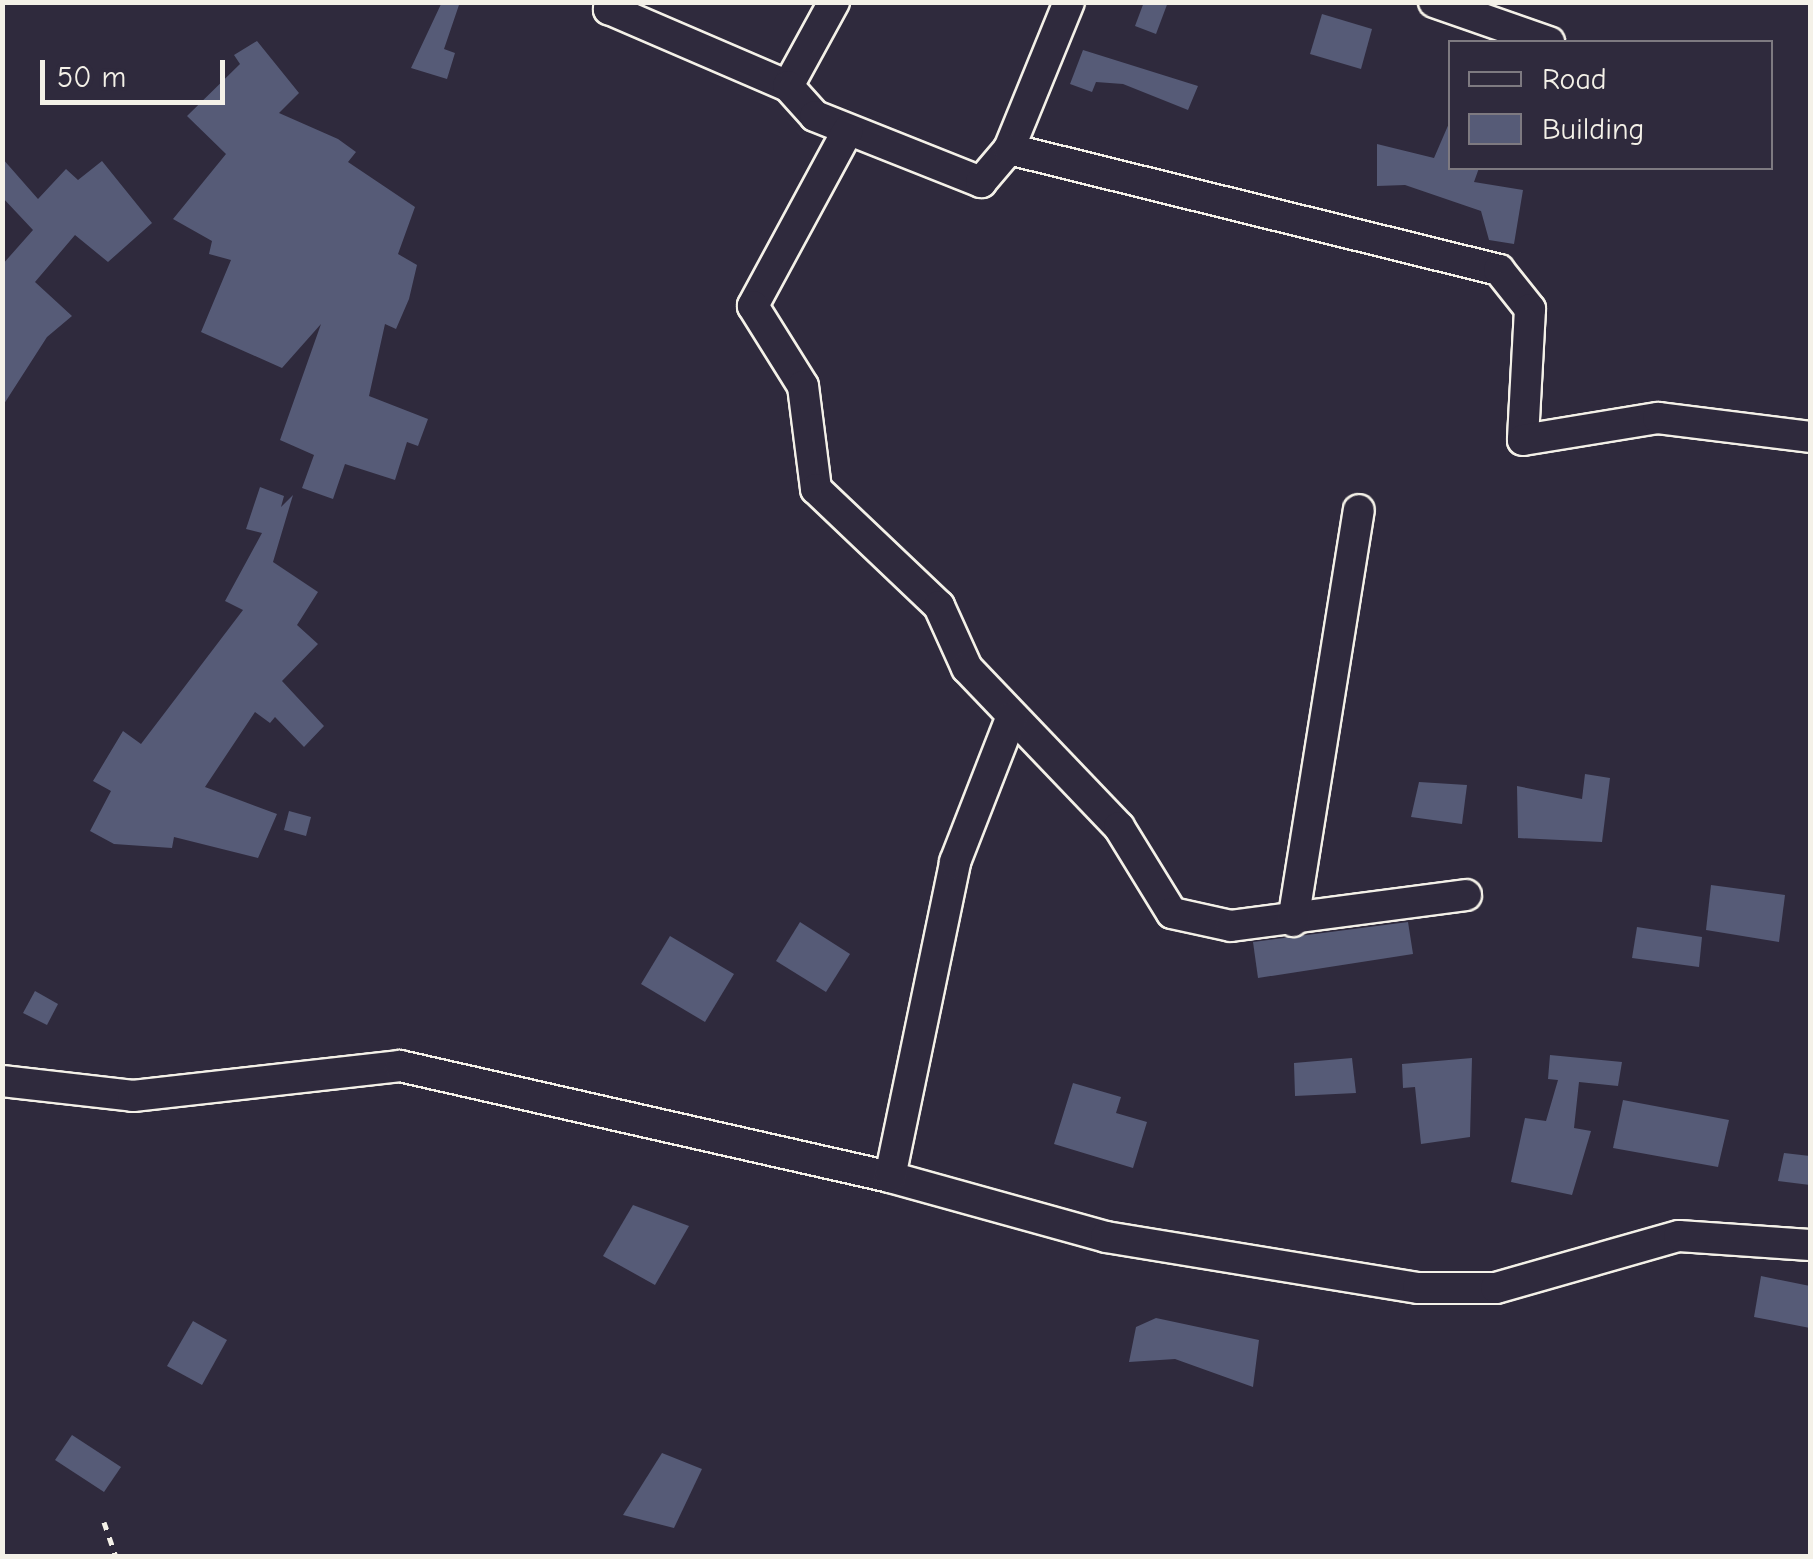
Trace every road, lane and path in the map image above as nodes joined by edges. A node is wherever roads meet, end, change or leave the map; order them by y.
1 (834, 2) edge
2 (1068, 2) edge
3 (1434, 2) edge
4 (603, 5) edge
5 (1543, 40) edge
6 (788, 86) junction
7 (848, 130) junction
8 (1009, 149) junction
9 (1810, 437) edge
10 (1358, 510) dead end
11 (1011, 718) junction
12 (1466, 894) dead end
13 (1293, 921) junction
14 (2, 1081) edge
15 (890, 1177) junction
16 (1810, 1246) edge
17 (104, 1522) dead end
18 (116, 1556) edge

1 - 6 street
2 - 8 street
3 - 5 street
4 - 6 street
6 - 7 street
7 - 8 street
7 - 11 street
8 - 9 street
10 - 13 street
11 - 13 street
11 - 15 street
12 - 13 street
14 - 15 street
15 - 16 street
17 - 18 path

